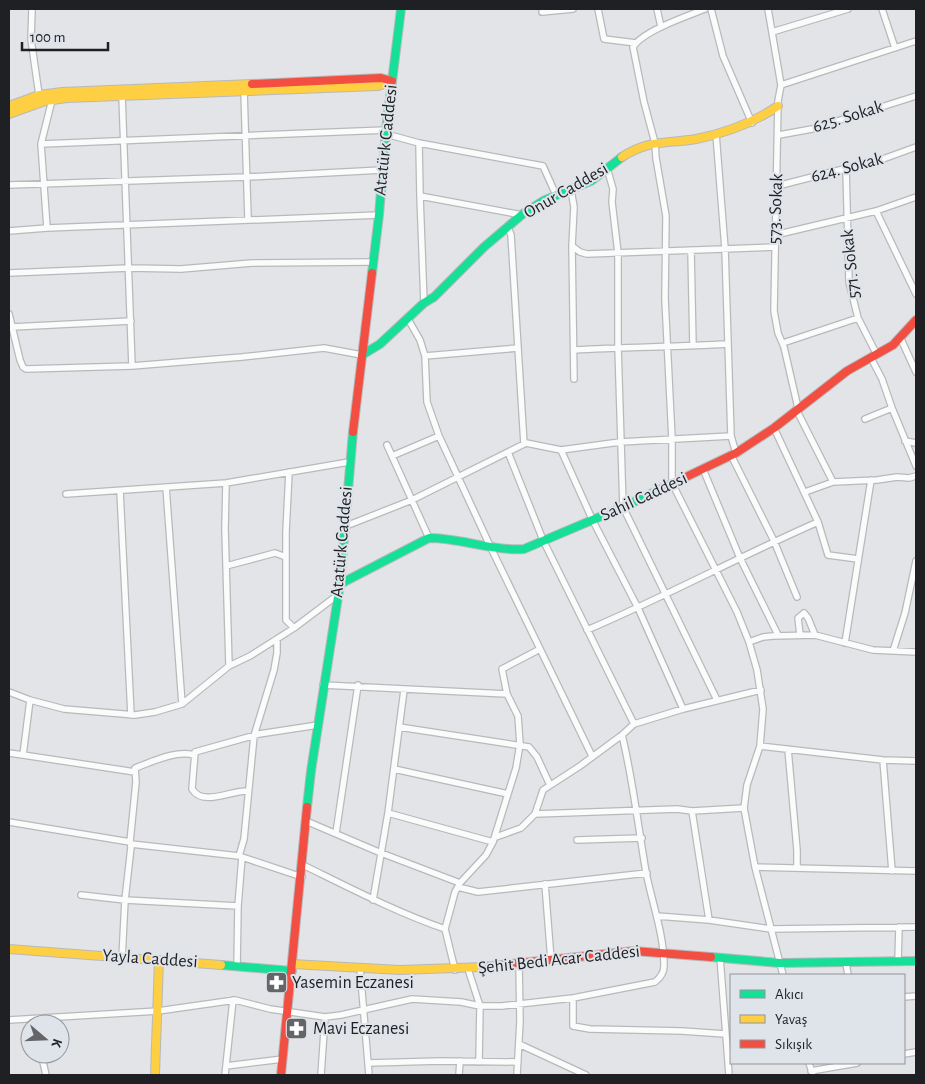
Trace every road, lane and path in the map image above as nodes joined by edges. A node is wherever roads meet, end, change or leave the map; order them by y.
1 (32, 9) edge
2 (401, 9) edge
3 (573, 9) edge
4 (598, 9) edge
5 (657, 9) edge
6 (705, 9) edge
7 (711, 9) edge
8 (768, 9) edge
9 (848, 9) edge
10 (882, 9) edge
11 (542, 12) dead end
12 (661, 27) junction
13 (772, 32) junction
14 (916, 41) edge
15 (636, 43) junction
16 (894, 48) junction
17 (392, 81) junction
18 (781, 85) junction
19 (244, 91) junction
20 (39, 95) junction
21 (122, 96) junction
22 (916, 96) edge
23 (52, 100) junction
24 (9, 106) edge
25 (778, 106) junction
26 (9, 114) edge
27 (752, 123) junction
28 (386, 132) junction
29 (245, 134) junction
30 (716, 134) junction
31 (779, 135) junction
32 (124, 141) junction
33 (419, 143) junction
34 (656, 143) junction
35 (41, 144) junction
36 (916, 147) edge
37 (607, 168) junction
38 (846, 169) junction
39 (382, 170) junction
40 (247, 177) junction
41 (124, 180) junction
42 (9, 184) edge
43 (43, 184) junction
44 (777, 186) junction
45 (571, 190) junction
46 (556, 195) junction
47 (420, 196) junction
48 (916, 197) edge
49 (876, 210) junction
50 (379, 215) junction
51 (522, 215) junction
52 (847, 218) junction
53 (248, 219) junction
54 (126, 225) junction
55 (508, 227) junction
56 (47, 228) junction
57 (9, 231) edge
58 (775, 235) junction
59 (572, 246) junction
60 (775, 247) junction
61 (724, 249) junction
62 (691, 250) junction
63 (665, 251) junction
64 (618, 253) junction
65 (373, 262) junction
66 (129, 268) junction
67 (9, 273) edge
68 (916, 294) edge
69 (424, 304) junction
70 (9, 314) edge
71 (858, 318) junction
72 (408, 319) junction
73 (916, 320) edge
74 (130, 321) junction
75 (12, 327) junction
76 (900, 337) junction
77 (727, 344) junction
78 (783, 344) junction
79 (693, 346) junction
80 (618, 347) junction
81 (668, 347) junction
82 (518, 348) junction
83 (574, 350) junction
84 (362, 355) junction
85 (425, 356) junction
86 (874, 357) junction
87 (132, 366) junction
88 (916, 372) edge
89 (574, 379) dead end
90 (892, 408) junction
91 (797, 409) junction
92 (865, 419) dead end
93 (774, 428) junction
94 (439, 436) junction
95 (731, 436) junction
96 (672, 439) junction
97 (906, 441) junction
98 (620, 442) junction
99 (916, 443) edge
100 (524, 444) junction
101 (387, 445) dead end
102 (561, 450) junction
103 (508, 452) junction
104 (734, 454) junction
105 (392, 456) junction
106 (349, 462) junction
107 (916, 466) edge
108 (703, 469) junction
109 (289, 472) junction
110 (916, 476) edge
111 (459, 477) junction
112 (871, 480) junction
113 (832, 482) junction
114 (226, 483) junction
115 (672, 483) junction
116 (166, 487) junction
117 (120, 491) junction
118 (804, 492) junction
119 (66, 494) dead end
120 (412, 500) junction
121 (623, 507) junction
122 (593, 521) junction
123 (818, 522) junction
124 (346, 526) junction
125 (429, 538) junction
126 (543, 540) junction
127 (774, 541) junction
128 (491, 548) junction
129 (286, 557) junction
130 (740, 558) junction
131 (858, 559) junction
132 (916, 561) edge
133 (226, 566) junction
134 (715, 569) junction
135 (340, 584) junction
136 (339, 594) junction
137 (665, 594) junction
138 (797, 597) dead end
139 (638, 608) junction
140 (294, 628) junction
141 (587, 630) junction
142 (800, 635) junction
143 (815, 635) junction
144 (778, 636) junction
145 (277, 638) junction
146 (750, 642) junction
147 (845, 643) junction
148 (540, 649) junction
149 (893, 651) junction
150 (916, 652) edge
151 (229, 666) junction
152 (323, 684) junction
153 (358, 685) junction
154 (404, 690) junction
155 (761, 690) junction
156 (9, 692) edge
157 (507, 694) junction
158 (30, 700) junction
159 (717, 700) junction
160 (182, 704) junction
161 (683, 709) junction
162 (132, 715) junction
163 (634, 724) junction
164 (318, 725) junction
165 (399, 727) junction
166 (622, 735) junction
167 (254, 736) junction
168 (520, 744) junction
169 (760, 746) junction
170 (788, 749) junction
171 (9, 753) edge
172 (194, 754) junction
173 (23, 755) junction
174 (592, 756) junction
175 (883, 760) junction
176 (916, 762) edge
177 (394, 769) junction
178 (135, 772) junction
179 (550, 785) junction
180 (248, 791) junction
181 (508, 794) junction
182 (744, 808) junction
183 (637, 811) junction
184 (692, 811) junction
185 (388, 813) junction
186 (535, 814) junction
187 (306, 821) junction
188 (9, 822) edge
189 (336, 833) junction
190 (642, 838) junction
191 (495, 839) junction
192 (577, 840) dead end
193 (130, 843) junction
194 (381, 852) junction
195 (240, 856) junction
196 (303, 865) junction
197 (756, 867) junction
198 (796, 868) junction
199 (892, 871) junction
200 (916, 871) edge
201 (646, 873) junction
202 (302, 877) junction
203 (545, 884) junction
204 (459, 885) junction
205 (81, 895) dead end
206 (125, 900) junction
207 (374, 900) junction
208 (238, 906) junction
209 (657, 916) junction
210 (709, 920) junction
211 (900, 927) junction
212 (916, 927) edge
213 (445, 929) junction
214 (771, 929) junction
215 (9, 949) edge
216 (662, 952) junction
217 (720, 957) junction
218 (122, 958) junction
219 (159, 960) junction
220 (551, 960) junction
221 (916, 961) edge
222 (898, 962) junction
223 (780, 963) junction
224 (846, 963) junction
225 (519, 964) junction
226 (237, 967) junction
227 (292, 967) junction
228 (360, 968) junction
229 (468, 969) junction
230 (454, 970) junction
231 (783, 974) edge
232 (848, 974) edge
233 (573, 998) junction
234 (233, 1000) junction
235 (520, 1004) junction
236 (480, 1006) junction
237 (364, 1010) junction
238 (158, 1011) junction
239 (287, 1012) junction
240 (325, 1017) junction
241 (70, 1019) edge
242 (726, 1034) junction
243 (518, 1044) junction
244 (283, 1059) junction
245 (460, 1062) junction
246 (479, 1062) junction
247 (518, 1062) junction
248 (368, 1063) junction
249 (852, 1064) edge
250 (226, 1066) junction
251 (812, 1073) edge
252 (155, 1075) edge
253 (225, 1075) edge
254 (281, 1075) edge
255 (321, 1075) edge
256 (369, 1075) edge
257 (459, 1075) edge
258 (517, 1075) edge
259 (586, 1075) edge
260 (729, 1075) edge

1 - 20 street
2 - 17 street, Atatürk Caddesi
3 - 11 street
4 - 15 street
5 - 12 street
6 - 12 street
7 - 27 street
8 - 13 street, 573. Sokak
9 - 13 street
10 - 16 street
12 - 15 street
13 - 18 street, 573. Sokak
14 - 16 street
15 - 34 street
16 - 18 street
17 - 19 street
17 - 20 street
17 - 28 street, Atatürk Caddesi
18 - 25 street, 573. Sokak
19 - 21 street
19 - 29 street
20 - 24 street
21 - 23 street
21 - 32 street
22 - 31 street, 625. Sokak
23 - 26 street
23 - 35 street
25 - 27 street, Onur Caddesi
25 - 31 street, 573. Sokak
27 - 30 street, Onur Caddesi
28 - 29 street
28 - 33 street
28 - 39 street, Atatürk Caddesi
29 - 32 street
29 - 40 street
30 - 34 street, Onur Caddesi
30 - 61 street
31 - 44 street, 573. Sokak
32 - 35 street
32 - 41 street
33 - 46 street
33 - 47 street
34 - 37 street, Onur Caddesi
34 - 63 street
35 - 43 street
36 - 38 street, 624. Sokak
37 - 45 street, Onur Caddesi
37 - 64 street
38 - 44 street, 624. Sokak
38 - 52 street, 571. Sokak
39 - 40 street
39 - 50 street, Atatürk Caddesi
40 - 41 street
40 - 53 street
41 - 43 street
41 - 54 street
42 - 43 street
43 - 56 street
44 - 58 street, 573. Sokak
45 - 46 street, Onur Caddesi
45 - 59 street
46 - 51 street, Onur Caddesi
47 - 51 street
47 - 69 street
48 - 49 street
49 - 52 street
49 - 68 street
50 - 53 street
50 - 65 street, Atatürk Caddesi
51 - 55 street, Onur Caddesi
52 - 58 street
52 - 71 street, 571. Sokak
53 - 54 street
54 - 56 street
54 - 66 street
55 - 69 street, Onur Caddesi
55 - 82 street
56 - 57 street
58 - 60 street, 573. Sokak
59 - 64 street
59 - 83 street
60 - 61 street
60 - 78 street, 573. Sokak
61 - 62 street
61 - 77 street
62 - 63 street
62 - 79 street
63 - 64 street
63 - 81 street
64 - 80 street
65 - 66 street
65 - 84 street, Atatürk Caddesi
66 - 67 street
66 - 74 street
69 - 72 street, Onur Caddesi
70 - 75 street
71 - 78 street
71 - 86 street, 571. Sokak
72 - 84 street, Onur Caddesi
72 - 85 street
73 - 76 street, Sahil Caddesi
74 - 75 street
74 - 87 street
75 - 87 street
76 - 86 street, Sahil Caddesi
76 - 88 street
77 - 79 street
77 - 95 street
78 - 91 street, 573. Sokak
79 - 81 street
80 - 81 street
80 - 83 street
80 - 98 street
81 - 96 street
82 - 85 street
82 - 100 street
83 - 89 street
84 - 87 street
84 - 106 street, Atatürk Caddesi
85 - 94 street
86 - 90 street, 571. Sokak
86 - 91 street, Sahil Caddesi
90 - 92 street
90 - 97 street, 571. Sokak
91 - 93 street, Sahil Caddesi
91 - 113 street, 573. Sokak
93 - 104 street, Sahil Caddesi
93 - 118 street
94 - 105 street
94 - 111 street
95 - 96 street
95 - 104 street
96 - 98 street
96 - 115 street
97 - 99 street
97 - 107 street, 571. Sokak
98 - 102 street
98 - 121 street
100 - 102 street
100 - 103 street
101 - 105 street
102 - 122 street
103 - 111 street
103 - 126 street
104 - 108 street, Sahil Caddesi
104 - 127 street
105 - 120 street
106 - 109 street
106 - 124 street, Atatürk Caddesi
108 - 115 street, Sahil Caddesi
108 - 130 street
109 - 114 street
109 - 129 street
110 - 112 street
111 - 120 street
111 - 128 street
112 - 113 street
112 - 131 street
113 - 118 street
114 - 116 street
114 - 133 street
115 - 121 street, Sahil Caddesi
115 - 134 street
116 - 117 street
116 - 160 street
117 - 119 street
117 - 162 street
118 - 123 street
120 - 124 street
120 - 125 street
121 - 122 street, Sahil Caddesi
121 - 137 street
122 - 126 street, Sahil Caddesi
122 - 139 street
123 - 127 street
123 - 131 street
124 - 135 street, Atatürk Caddesi
125 - 128 street, Sahil Caddesi
125 - 135 street
126 - 128 street, Sahil Caddesi
126 - 141 street
127 - 130 street
127 - 138 street
128 - 148 street
129 - 133 street
129 - 140 street
130 - 134 street
130 - 144 street
131 - 147 street
132 - 149 street
133 - 151 street
134 - 137 street
134 - 146 street
135 - 136 street, Atatürk Caddesi
136 - 140 street
136 - 152 street, Atatürk Caddesi
137 - 139 street
137 - 159 street
139 - 141 street
139 - 161 street
140 - 145 street
141 - 163 street
142 - 143 street
142 - 143 street
142 - 144 street
143 - 147 street
144 - 146 street
145 - 151 street
145 - 167 street
146 - 155 street
147 - 149 street
148 - 157 street
148 - 174 street
149 - 150 street
151 - 160 street
152 - 153 street
152 - 164 street, Atatürk Caddesi
153 - 154 street
153 - 189 street
154 - 157 street
154 - 165 street
155 - 159 street
155 - 169 street
156 - 158 street
157 - 168 street
158 - 162 street
158 - 173 street
159 - 161 street
160 - 162 street
161 - 163 street
163 - 166 street
164 - 167 street
164 - 187 street, Atatürk Caddesi
165 - 168 street
165 - 177 street
166 - 174 street
166 - 183 street
167 - 172 street
167 - 180 street
168 - 179 street
168 - 181 street
169 - 170 street
169 - 182 street
170 - 175 street
170 - 198 street
171 - 173 street
172 - 178 street
172 - 180 street
173 - 178 street
174 - 179 street
175 - 176 street
175 - 199 street
177 - 181 street
177 - 185 street
178 - 193 street
179 - 186 street
180 - 195 street
181 - 191 street
182 - 184 street
182 - 197 street
183 - 184 street
183 - 186 street
183 - 190 street
184 - 210 street
185 - 191 street
185 - 194 street
186 - 191 street
187 - 189 street
187 - 196 street, Atatürk Caddesi
188 - 193 street
189 - 194 street
190 - 192 street
190 - 201 street
191 - 204 street
193 - 195 street
193 - 206 street
194 - 204 street
194 - 207 street
195 - 202 street
195 - 208 street
196 - 202 street, Atatürk Caddesi
196 - 207 street
197 - 198 street
197 - 214 street
198 - 199 street
199 - 200 street
201 - 203 street
201 - 209 street
202 - 227 street, Atatürk Caddesi
203 - 204 street
203 - 220 street
204 - 213 street
205 - 206 street
206 - 208 street
206 - 218 street
207 - 213 street
208 - 226 street
209 - 210 street
209 - 216 street
210 - 214 street
211 - 212 street
211 - 214 street
211 - 222 street
213 - 230 street
214 - 223 street
215 - 218 street, Yayla Caddesi
216 - 217 street, Şehit Bedi Acar Caddesi
216 - 220 street, Şehit Bedi Acar Caddesi
216 - 233 street
217 - 223 street, Şehit Bedi Acar Caddesi
217 - 242 street
218 - 219 street, Yayla Caddesi
219 - 226 street, Yayla Caddesi
219 - 238 street
220 - 225 street, Şehit Bedi Acar Caddesi
221 - 222 street, Şehit Bedi Acar Caddesi
222 - 224 street, Şehit Bedi Acar Caddesi
223 - 224 street, Şehit Bedi Acar Caddesi
223 - 231 street
224 - 232 street
225 - 229 street, Şehit Bedi Acar Caddesi
225 - 235 street
226 - 227 street, Yayla Caddesi
227 - 228 street, Şehit Bedi Acar Caddesi
227 - 239 street, Atatürk Caddesi
228 - 230 street, Şehit Bedi Acar Caddesi
228 - 237 street
229 - 230 street, Şehit Bedi Acar Caddesi
229 - 236 street
233 - 235 street
233 - 242 street
234 - 238 street
234 - 239 street
234 - 250 street
235 - 236 street
235 - 243 street
236 - 237 street
236 - 246 street
237 - 240 street
237 - 248 street
238 - 241 street
238 - 252 street
239 - 240 street
239 - 244 street, Atatürk Caddesi
240 - 255 street
242 - 260 street
243 - 247 street
243 - 259 street
244 - 250 street
244 - 254 street, Atatürk Caddesi
245 - 246 street
245 - 248 street
245 - 257 street
246 - 247 street
247 - 258 street
248 - 256 street
249 - 251 street
250 - 253 street

